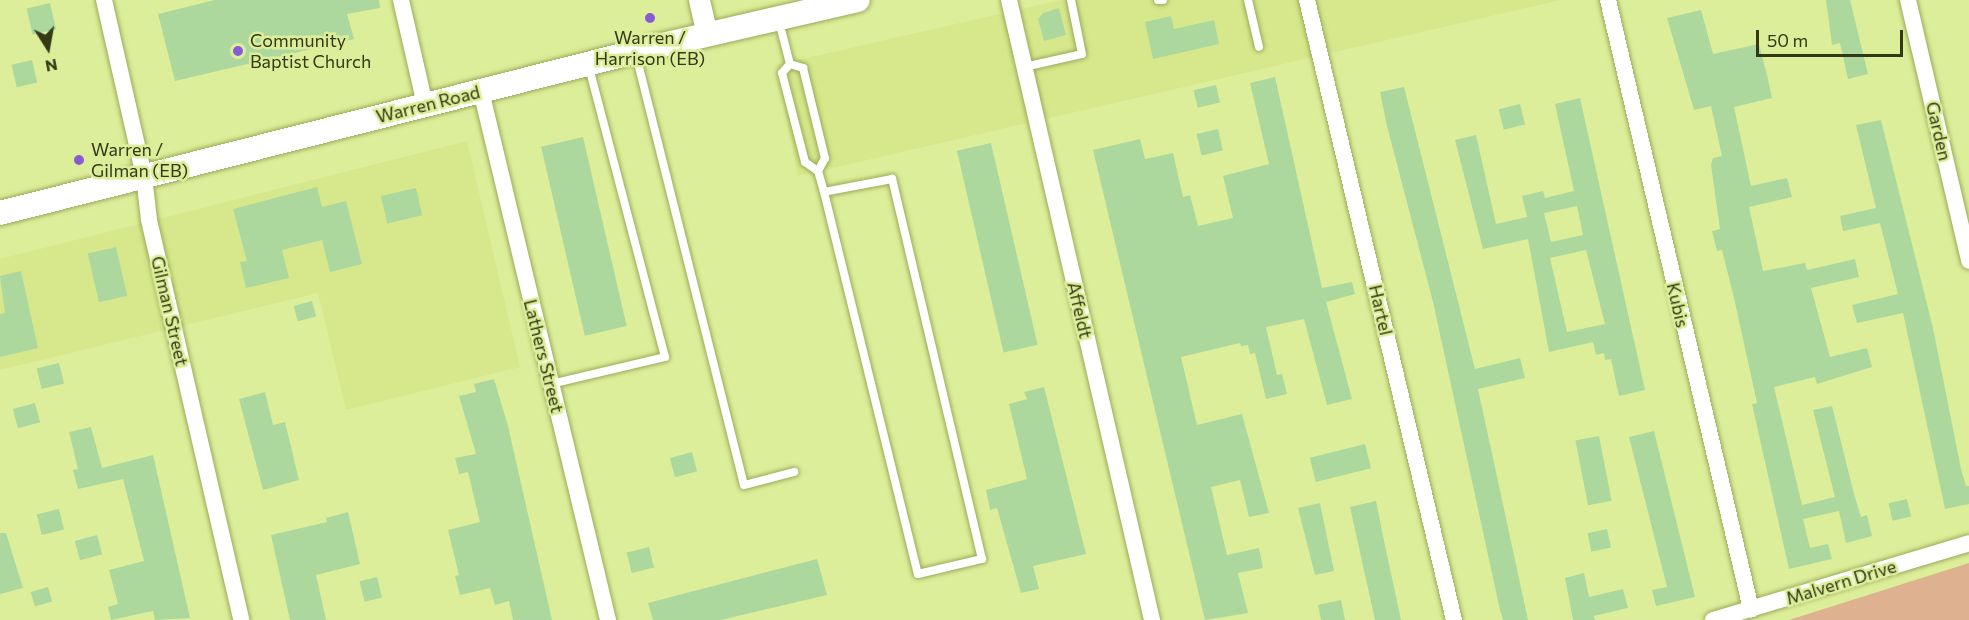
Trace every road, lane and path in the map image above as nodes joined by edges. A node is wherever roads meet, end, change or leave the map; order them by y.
1 (104, 0) edge
2 (401, 0) edge
3 (699, 0) edge
4 (858, 0) edge
5 (1009, 0) edge
6 (1071, 0) edge
7 (1158, 0) edge
8 (1163, 0) edge
9 (1248, 0) edge
10 (1307, 0) edge
11 (1608, 0) edge
12 (1908, 0) edge
13 (778, 18) junction
14 (707, 34) junction
15 (1258, 47) dead end
16 (635, 52) junction
17 (588, 64) junction
18 (790, 64) junction
19 (1024, 67) junction
20 (481, 91) junction
21 (425, 105) junction
22 (818, 171) junction
23 (144, 176) junction
24 (824, 192) junction
25 (0, 213) edge
26 (1969, 261) edge
27 (551, 384) junction
28 (794, 472) dead end
29 (1969, 543) edge
30 (1751, 609) junction
31 (242, 620) edge
32 (608, 620) edge
33 (1152, 620) edge
34 (1454, 620) edge
35 (1713, 620) edge

1 - 23 street, Gilman Street
2 - 21 street
3 - 14 street
4 - 13 main road, Warren Road
5 - 19 street, Affeldt
6 - 19 lane
7 - 8 lane
9 - 15 lane
10 - 34 street, Hartel
11 - 30 street, Kubis
12 - 26 street, Garden
13 - 14 main road, Warren Road
13 - 18 lane
14 - 16 main road, Warren Road
16 - 17 main road, Warren Road
16 - 28 lane
17 - 20 main road, Warren Road
17 - 27 lane
18 - 22 lane
18 - 22 lane
19 - 33 street, Affeldt
20 - 21 main road, Warren Road
20 - 27 street, Lathers Street
21 - 23 main road, Warren Road
22 - 24 lane
23 - 25 main road, Warren Road
23 - 31 street, Gilman Street
24 - 24 lane
27 - 32 street, Lathers Street
29 - 30 street, Malvern Drive
30 - 35 street, Malvern Drive

